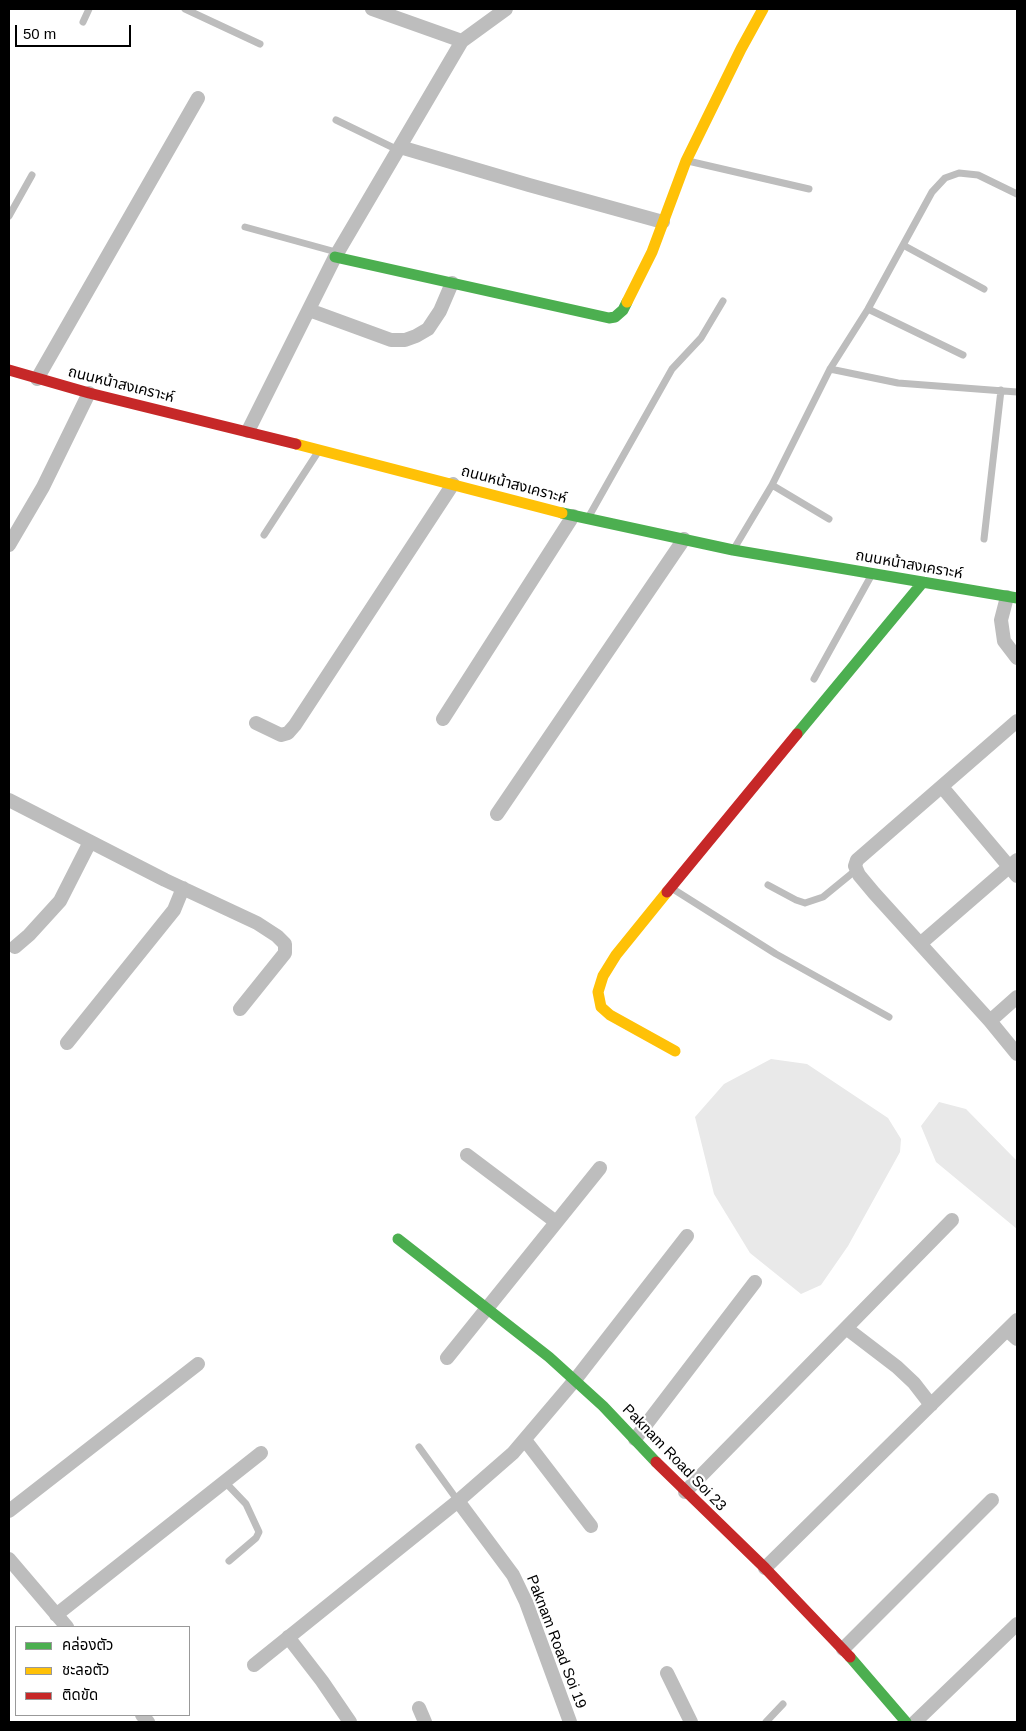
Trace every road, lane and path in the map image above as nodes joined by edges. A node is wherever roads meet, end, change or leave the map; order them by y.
1 (89, 9) edge
2 (184, 9) edge
3 (372, 9) edge
4 (506, 9) edge
5 (763, 9) edge
6 (83, 22) dead end
7 (462, 41) junction
8 (260, 44) dead end
9 (198, 98) dead end
10 (336, 120) dead end
11 (399, 148) junction
12 (686, 161) junction
13 (32, 175) dead end
14 (809, 189) dead end
15 (1017, 194) edge
16 (9, 216) edge
17 (663, 222) junction
18 (245, 228) dead end
19 (902, 245) junction
20 (337, 255) junction
21 (452, 283) junction
22 (984, 289) dead end
23 (723, 300) dead end
24 (868, 309) junction
25 (310, 310) junction
26 (963, 354) dead end
27 (830, 369) junction
28 (9, 370) edge
29 (38, 379) junction
30 (1001, 390) junction
31 (1017, 392) edge
32 (89, 393) junction
33 (248, 431) junction
34 (320, 450) junction
35 (453, 484) junction
36 (772, 485) junction
37 (573, 516) junction
38 (588, 519) junction
39 (828, 519) dead end
40 (264, 534) dead end
41 (984, 539) dead end
42 (684, 540) junction
43 (9, 545) edge
44 (733, 550) junction
45 (873, 574) junction
46 (923, 582) junction
47 (1012, 597) edge
48 (1017, 658) edge
49 (814, 679) dead end
50 (443, 719) dead end
51 (1017, 721) edge
52 (256, 723) dead end
53 (942, 787) junction
54 (9, 800) edge
55 (497, 814) dead end
56 (90, 842) junction
57 (1015, 868) edge
58 (856, 870) junction
59 (768, 885) dead end
60 (183, 888) junction
61 (670, 888) junction
62 (920, 944) junction
63 (16, 947) dead end
64 (1017, 997) edge
65 (240, 1009) dead end
66 (889, 1017) dead end
67 (990, 1021) junction
68 (67, 1043) dead end
69 (675, 1051) dead end
70 (1017, 1054) edge
71 (467, 1154) dead end
72 (600, 1168) dead end
73 (952, 1220) dead end
74 (556, 1222) junction
75 (687, 1236) dead end
76 (398, 1239) dead end
77 (755, 1282) dead end
78 (487, 1308) junction
79 (846, 1328) junction
80 (1014, 1330) edge
81 (447, 1358) dead end
82 (198, 1364) dead end
83 (574, 1380) junction
84 (931, 1404) junction
85 (635, 1439) junction
86 (526, 1440) junction
87 (419, 1447) dead end
88 (261, 1453) dead end
89 (225, 1482) junction
90 (685, 1492) junction
91 (992, 1500) dead end
92 (458, 1501) junction
93 (9, 1511) edge
94 (591, 1526) dead end
95 (9, 1559) edge
96 (229, 1561) dead end
97 (765, 1568) junction
98 (56, 1615) junction
99 (1017, 1624) edge
100 (66, 1626) edge
101 (288, 1637) junction
102 (843, 1649) junction
103 (254, 1665) dead end
104 (667, 1673) dead end
105 (783, 1704) dead end
106 (419, 1708) dead end
107 (350, 1722) edge
108 (425, 1722) edge
109 (570, 1722) edge
110 (691, 1722) edge
111 (766, 1722) edge
112 (906, 1722) edge
113 (915, 1722) edge

1 - 6 lane
2 - 8 lane
3 - 7 street
4 - 7 street
5 - 12 street
7 - 11 street
9 - 29 street
10 - 11 lane
11 - 17 street
11 - 20 street
12 - 14 lane
12 - 17 street
13 - 16 lane
15 - 19 lane
17 - 21 street
18 - 20 lane
19 - 22 lane
19 - 24 lane
20 - 21 street
20 - 25 street
21 - 25 street
23 - 38 lane
24 - 26 lane
24 - 27 lane
25 - 33 street
27 - 30 lane
27 - 36 lane
28 - 29 street, ถนนหน้าสงเคราะห์
29 - 32 street, ถนนหน้าสงเคราะห์
30 - 31 lane
30 - 41 lane
32 - 33 street, ถนนหน้าสงเคราะห์
32 - 43 street
33 - 34 street, ถนนหน้าสงเคราะห์
34 - 35 street, ถนนหน้าสงเคราะห์
34 - 40 lane
35 - 37 street, ถนนหน้าสงเคราะห์
35 - 52 street
36 - 39 lane
36 - 44 lane
37 - 38 street, ถนนหน้าสงเคราะห์
37 - 50 street
38 - 42 street, ถนนหน้าสงเคราะห์
42 - 44 street, ถนนหน้าสงเคราะห์
42 - 55 street
44 - 45 street, ถนนหน้าสงเคราะห์
45 - 46 street, ถนนหน้าสงเคราะห์
45 - 49 lane
46 - 47 street, ถนนหน้าสงเคราะห์
46 - 61 street
47 - 48 street
51 - 53 street
53 - 57 street
53 - 58 street
54 - 56 street
56 - 60 street
56 - 63 street
57 - 62 street
58 - 59 lane
58 - 62 street
60 - 65 street
60 - 68 street
61 - 66 lane
61 - 69 street
62 - 67 street
64 - 67 street
67 - 70 street
71 - 74 street
72 - 74 street
73 - 79 street
74 - 78 street
75 - 83 street
76 - 78 street, Paknam Road Soi 23
77 - 85 street
78 - 81 street
78 - 83 street, Paknam Road Soi 23
79 - 84 street
79 - 90 street
80 - 84 street
82 - 93 street
83 - 85 street, Paknam Road Soi 23
83 - 86 street
84 - 97 street
85 - 90 street, Paknam Road Soi 23
86 - 92 street
86 - 94 street
87 - 92 lane
88 - 89 street
89 - 96 lane
89 - 98 street
90 - 97 street, Paknam Road Soi 23
91 - 102 street
92 - 101 street
92 - 109 street, Paknam Road Soi 19
95 - 98 street
97 - 102 street, Paknam Road Soi 23
98 - 100 street
99 - 113 street
101 - 103 street
101 - 107 street
102 - 112 street, Paknam Road Soi 23
104 - 110 street
105 - 111 lane
106 - 108 street

